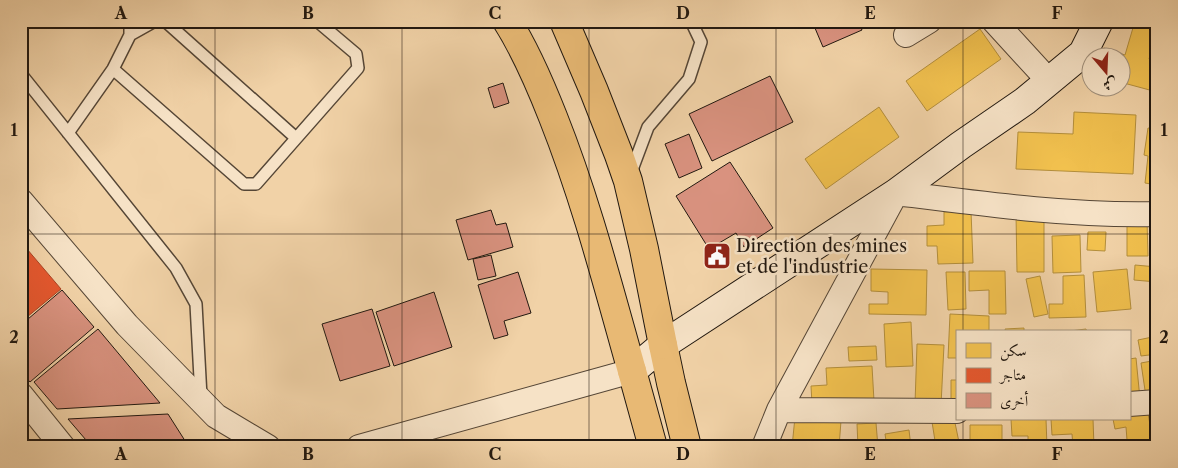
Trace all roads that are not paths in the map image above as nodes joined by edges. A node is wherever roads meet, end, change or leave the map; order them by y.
1 (26, 21) edge
2 (130, 21) edge
3 (155, 21) edge
4 (165, 21) edge
5 (318, 21) edge
6 (507, 21) edge
7 (564, 21) edge
8 (691, 21) edge
9 (929, 21) edge
10 (994, 21) edge
11 (1099, 21) edge
12 (21, 23) edge
13 (130, 35) junction
14 (906, 35) dead end
15 (112, 69) junction
16 (21, 74) edge
17 (1049, 81) junction
18 (68, 133) junction
19 (296, 138) junction
20 (628, 181) junction
21 (896, 193) junction
22 (21, 201) edge
23 (1157, 214) edge
24 (663, 345) junction
25 (200, 368) junction
26 (632, 371) junction
27 (174, 372) junction
28 (21, 395) edge
29 (201, 401) junction
30 (1157, 402) edge
31 (1130, 404) edge
32 (778, 410) junction
33 (956, 411) edge
34 (258, 445) edge
35 (370, 445) edge
36 (64, 447) edge
37 (653, 447) edge
38 (686, 447) edge
39 (764, 447) edge

1 - 12 lane
2 - 13 lane
3 - 13 lane
4 - 19 lane
5 - 19 lane
6 - 26 main road
7 - 20 main road
8 - 20 lane
9 - 14 street
10 - 17 street
11 - 17 main road
13 - 15 lane
15 - 18 lane
15 - 19 lane
16 - 18 lane
17 - 21 main road
18 - 25 lane
20 - 24 main road
21 - 23 street
21 - 24 main road
21 - 32 street
22 - 27 street
24 - 26 main road
24 - 38 main road
25 - 27 lane
25 - 29 lane
26 - 35 street
26 - 37 main road
27 - 29 street
28 - 36 street
29 - 34 street
30 - 31 street
32 - 33 street
32 - 39 street

